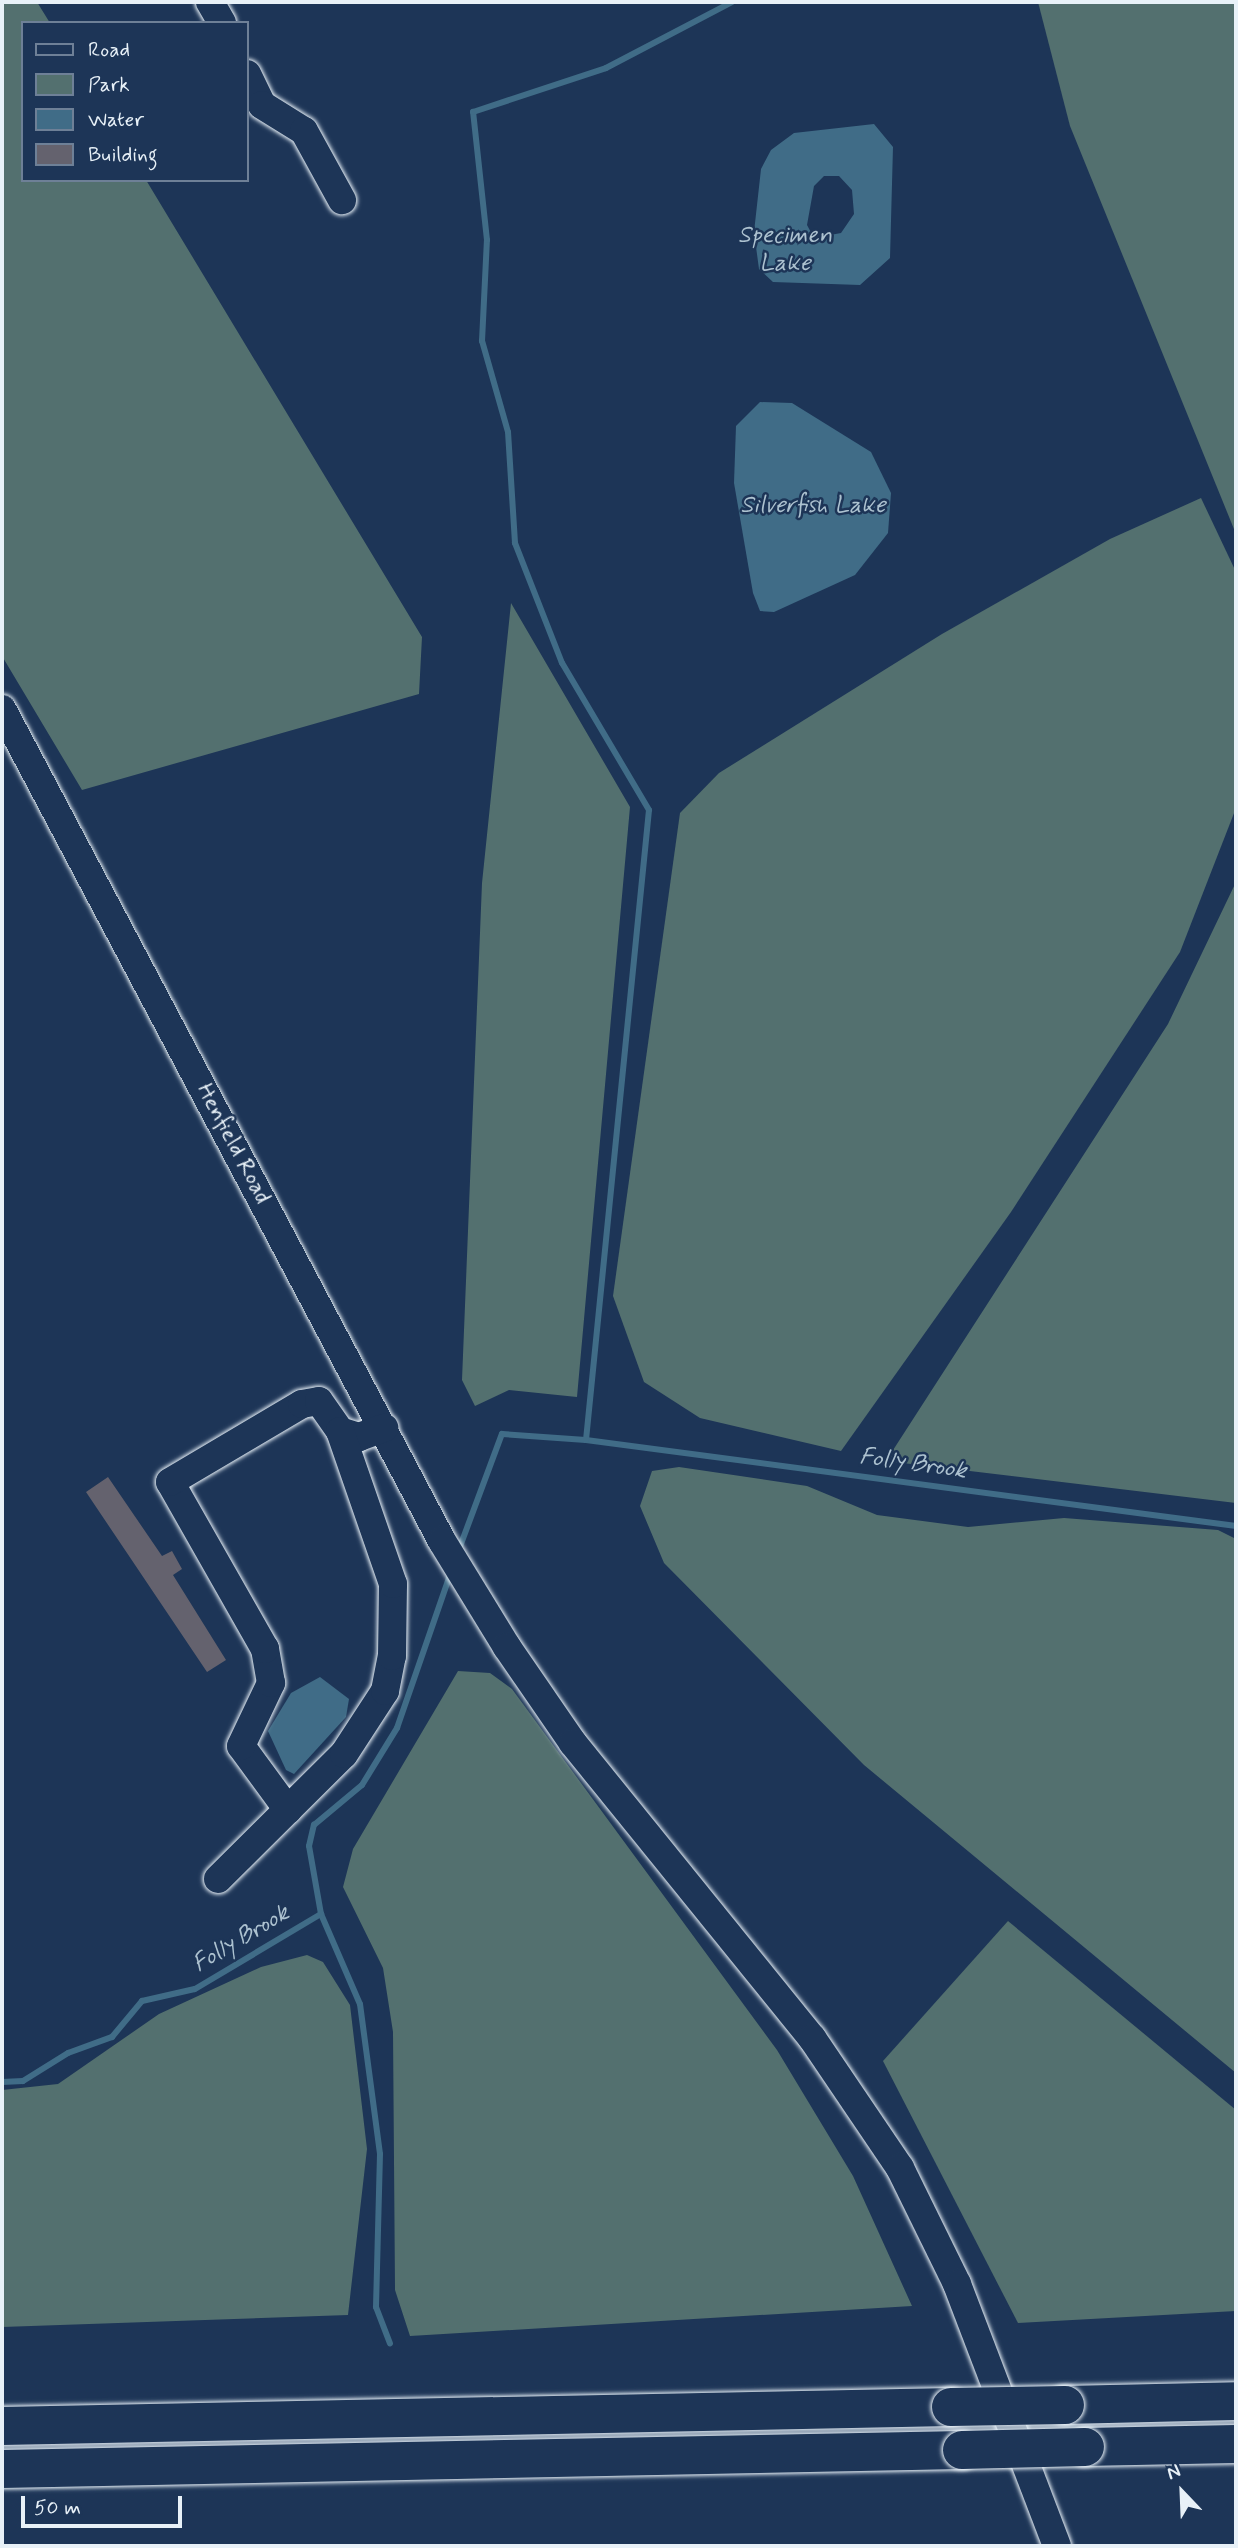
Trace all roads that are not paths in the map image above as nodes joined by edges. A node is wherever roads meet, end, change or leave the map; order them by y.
1 (210, 2) edge
2 (221, 21) edge
3 (248, 76) edge
4 (342, 200) dead end
5 (2, 709) edge
6 (384, 1428) junction
7 (340, 1430) junction
8 (288, 1810) junction
9 (218, 1879) dead end
10 (1236, 2401) edge
11 (2, 2426) edge
12 (1236, 2444) edge
13 (2, 2469) edge
14 (1057, 2546) edge

1 - 2 street
3 - 4 street
5 - 6 street, Henfield Road
6 - 7 street
6 - 14 street, Henfield Road
7 - 8 street
7 - 8 street
8 - 9 street
10 - 11 highway, bridge
12 - 13 highway, bridge

